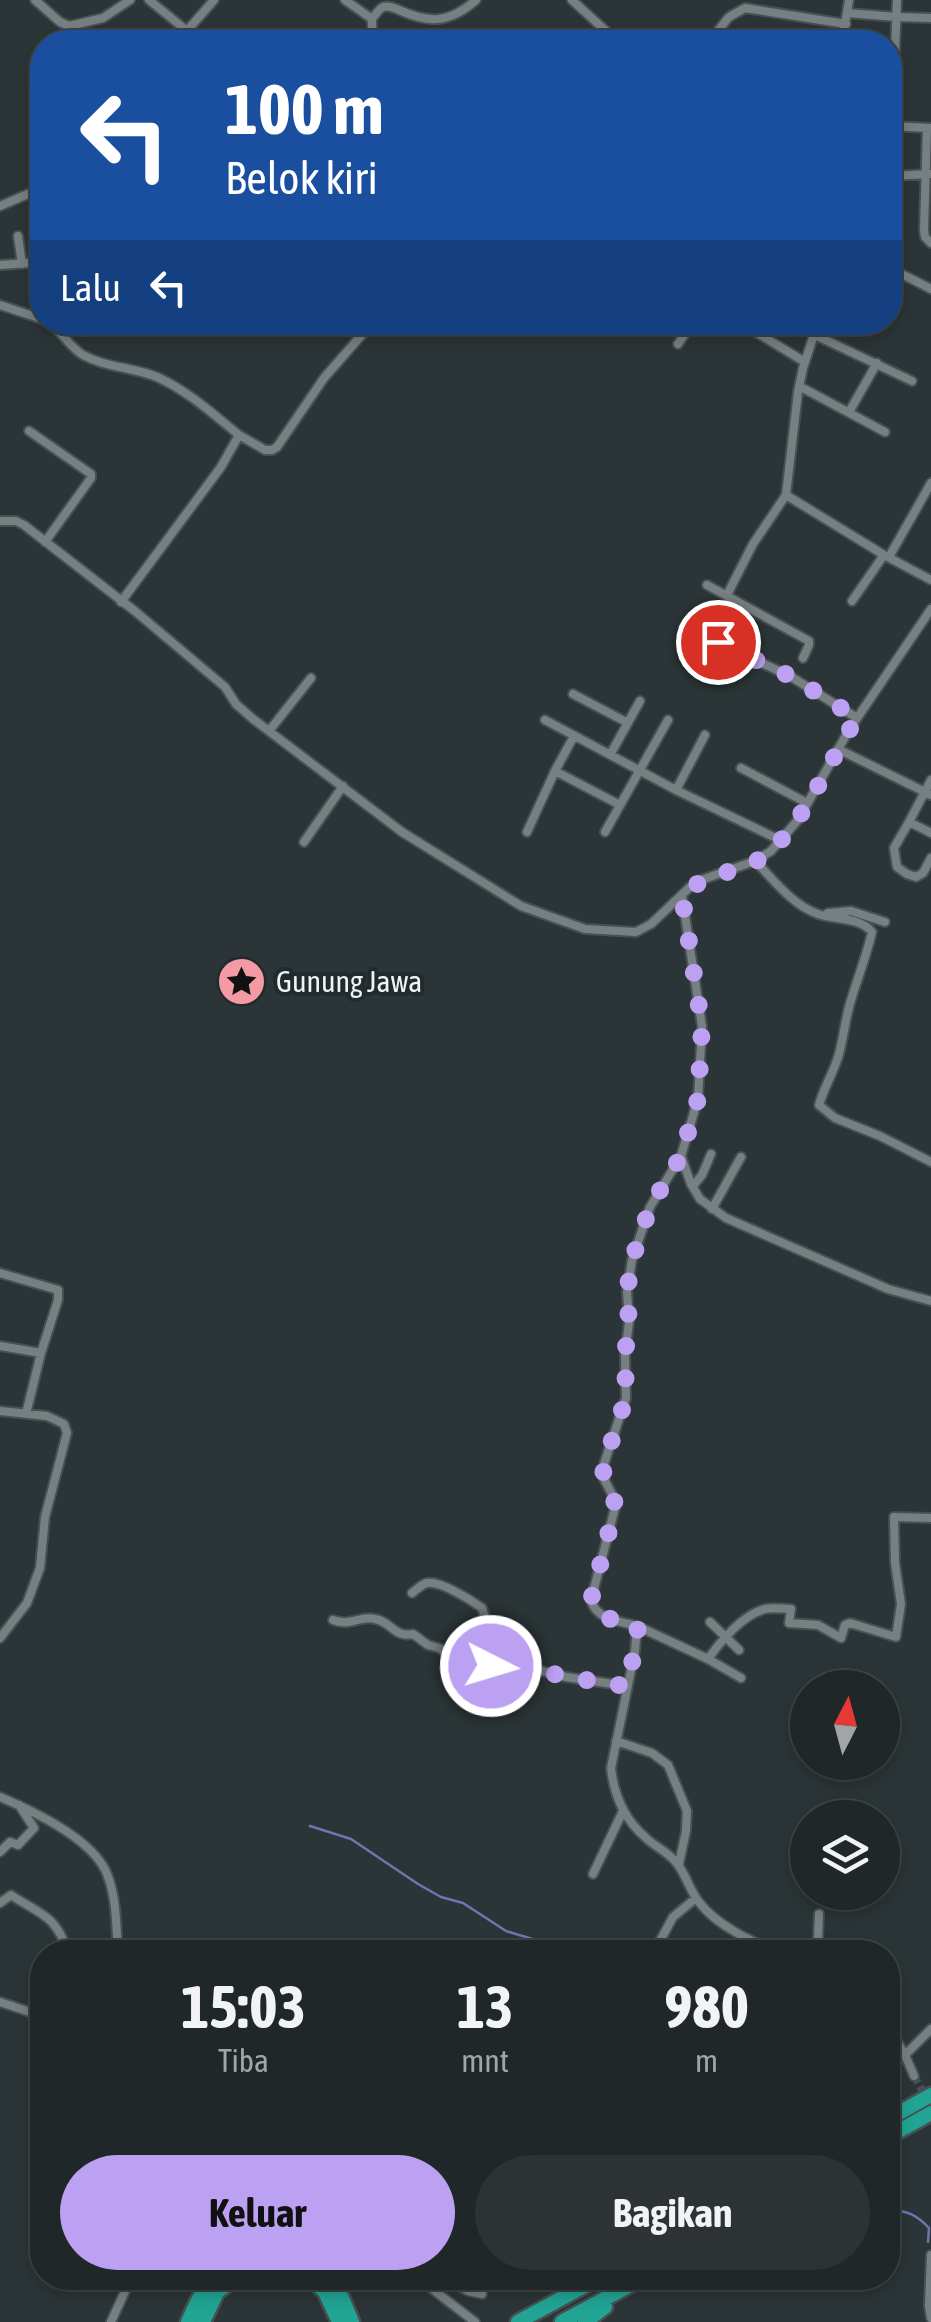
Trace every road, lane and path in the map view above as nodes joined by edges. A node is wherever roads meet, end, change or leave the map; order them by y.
1 (35, 0) edge
2 (130, 0) edge
3 (149, 0) edge
4 (214, 0) edge
5 (345, 0) edge
6 (476, 0) edge
7 (572, 0) edge
8 (736, 0) edge
9 (849, 0) edge
10 (896, 0) edge
11 (745, 8) junction
12 (848, 12) junction
13 (896, 18) junction
14 (931, 18) edge
15 (372, 19) junction
16 (846, 24) junction
17 (186, 30) joint
18 (371, 30) edge
19 (605, 30) edge
20 (719, 30) edge
21 (845, 30) edge
22 (896, 30) edge
23 (902, 127) edge
24 (929, 128) edge
25 (929, 174) edge
26 (902, 175) edge
27 (30, 193) edge
28 (0, 206) edge
29 (928, 214) edge
30 (18, 236) dead end
31 (931, 243) edge
32 (30, 263) edge
33 (22, 264) junction
34 (0, 265) edge
35 (902, 274) edge
36 (931, 289) edge
37 (0, 306) edge
38 (30, 315) edge
39 (60, 335) edge
40 (362, 335) edge
41 (684, 335) edge
42 (760, 335) edge
43 (814, 335) edge
44 (816, 335) edge
45 (678, 344) dead end
46 (805, 362) junction
47 (876, 363) junction
48 (912, 381) dead end
49 (799, 386) junction
50 (848, 412) junction
51 (29, 431) dead end
52 (885, 432) dead end
53 (239, 435) junction
54 (931, 483) edge
55 (786, 495) junction
56 (0, 520) edge
57 (45, 542) junction
58 (886, 556) junction
59 (931, 580) edge
60 (707, 585) dead end
61 (728, 595) junction
62 (121, 602) junction
63 (852, 602) dead end
64 (931, 609) edge
65 (684, 627) dead end
66 (802, 658) dead end
67 (312, 678) dead end
68 (573, 694) dead end
69 (640, 700) dead end
70 (857, 718) junction
71 (544, 720) dead end
72 (668, 720) dead end
73 (628, 723) junction
74 (268, 731) junction
75 (705, 735) dead end
76 (574, 736) junction
77 (838, 749) junction
78 (610, 755) junction
79 (741, 768) dead end
80 (640, 770) junction
81 (555, 771) junction
82 (931, 780) edge
83 (343, 786) junction
84 (676, 790) junction
85 (928, 793) edge
86 (807, 803) junction
87 (620, 805) junction
88 (909, 822) junction
89 (527, 832) dead end
90 (605, 832) dead end
91 (931, 833) edge
92 (780, 840) junction
93 (304, 842) dead end
94 (931, 858) edge
95 (756, 861) junction
96 (682, 896) junction
97 (819, 914) junction
98 (885, 922) dead end
99 (711, 1154) dead end
100 (681, 1156) junction
101 (741, 1157) dead end
102 (931, 1162) edge
103 (693, 1186) junction
104 (712, 1209) junction
105 (0, 1274) edge
106 (931, 1301) edge
107 (0, 1346) edge
108 (42, 1352) junction
109 (0, 1412) edge
110 (26, 1414) junction
111 (931, 1518) edge
112 (412, 1592) dead end
113 (333, 1620) dead end
114 (710, 1622) dead end
115 (638, 1626) junction
116 (726, 1636) junction
117 (0, 1638) edge
118 (740, 1650) dead end
119 (708, 1660) junction
120 (491, 1666) junction
121 (742, 1678) dead end
122 (626, 1686) junction
123 (616, 1740) junction
124 (0, 1797) edge
125 (18, 1805) junction
126 (623, 1811) junction
127 (0, 1852) edge
128 (678, 1864) junction
129 (593, 1874) dead end
130 (696, 1898) junction
131 (0, 1903) edge
132 (819, 1914) dead end
133 (64, 1940) edge
134 (117, 1940) edge
135 (661, 1940) edge
136 (750, 1940) edge
137 (816, 1940) edge
138 (0, 2002) edge
139 (30, 2012) edge
140 (931, 2030) edge
141 (900, 2046) edge
142 (905, 2055) junction
143 (914, 2076) tunnel mouth
144 (931, 2095) edge
145 (900, 2112) edge
146 (931, 2112) edge
147 (900, 2130) edge
148 (931, 2254) edge
149 (125, 2290) edge
150 (204, 2290) edge
151 (221, 2290) edge
152 (323, 2290) edge
153 (335, 2290) edge
154 (434, 2290) edge
155 (466, 2290) edge
156 (576, 2290) edge
157 (622, 2290) edge
158 (629, 2290) edge
159 (482, 2294) dead end
160 (563, 2297) junction
161 (931, 2318) edge
162 (110, 2322) edge
163 (188, 2322) edge
164 (203, 2322) edge
165 (339, 2322) edge
166 (352, 2322) edge
167 (475, 2322) edge
168 (502, 2322) edge
169 (518, 2322) edge
170 (562, 2322) edge
171 (585, 2322) edge

1 - 2 street
3 - 17 street
4 - 17 street
5 - 15 street
6 - 15 street
7 - 19 street
8 - 11 street
9 - 12 street
10 - 13 street
11 - 16 street
11 - 20 street
12 - 13 street
12 - 16 street
13 - 14 street
13 - 22 street
15 - 18 street
16 - 21 street
23 - 24 street
24 - 25 street
25 - 26 street
25 - 29 street
27 - 28 street
29 - 31 street
30 - 33 street
32 - 33 street
33 - 34 street
35 - 36 street
37 - 38 street
39 - 53 street
40 - 53 street
41 - 45 street
42 - 46 street
43 - 46 street
44 - 47 street
46 - 49 street
47 - 48 street
47 - 50 street
49 - 50 street
49 - 55 street
50 - 52 street
51 - 57 street
53 - 62 street
54 - 58 street
55 - 58 street
55 - 61 street
56 - 57 street
57 - 62 street
58 - 59 street
58 - 63 street
60 - 61 street
61 - 66 street
62 - 74 street
64 - 70 street
65 - 70 street
67 - 74 street
68 - 73 street
69 - 73 street
70 - 77 street
71 - 76 street
72 - 80 street
73 - 78 street
74 - 83 street
75 - 84 street
76 - 78 street
76 - 81 street
77 - 85 street
77 - 86 street
78 - 80 street
79 - 86 street
80 - 84 street
80 - 87 street
81 - 87 street
81 - 89 street
82 - 85 street
83 - 93 street
83 - 96 street
84 - 92 street
85 - 88 street
86 - 92 street
87 - 90 street
88 - 91 street
88 - 94 street
92 - 95 street
95 - 96 street
95 - 97 street
96 - 100 street
97 - 98 street
97 - 102 street
99 - 103 street
100 - 103 street
100 - 115 street
101 - 104 street
103 - 104 street
104 - 106 street
105 - 108 street
107 - 108 street
108 - 110 street
109 - 110 street
110 - 117 street
111 - 116 street
112 - 120 street
113 - 120 street
114 - 116 street
115 - 119 street
115 - 122 street
116 - 118 street
116 - 119 street
119 - 121 street
120 - 122 street
122 - 123 street
123 - 126 street
123 - 128 street
124 - 125 street
125 - 127 street
125 - 134 street
126 - 128 street
126 - 129 street
128 - 130 street
130 - 135 street
130 - 136 street
131 - 133 street
132 - 137 street
138 - 139 street
140 - 142 street
141 - 142 street
142 - 143 street
144 - 145 highway
146 - 147 highway
148 - 161 street
149 - 162 street
150 - 163 highway
151 - 164 highway
152 - 165 highway
153 - 166 highway
154 - 167 street
155 - 159 street
156 - 160 highway
157 - 170 highway
158 - 171 highway
160 - 168 highway
160 - 169 highway

